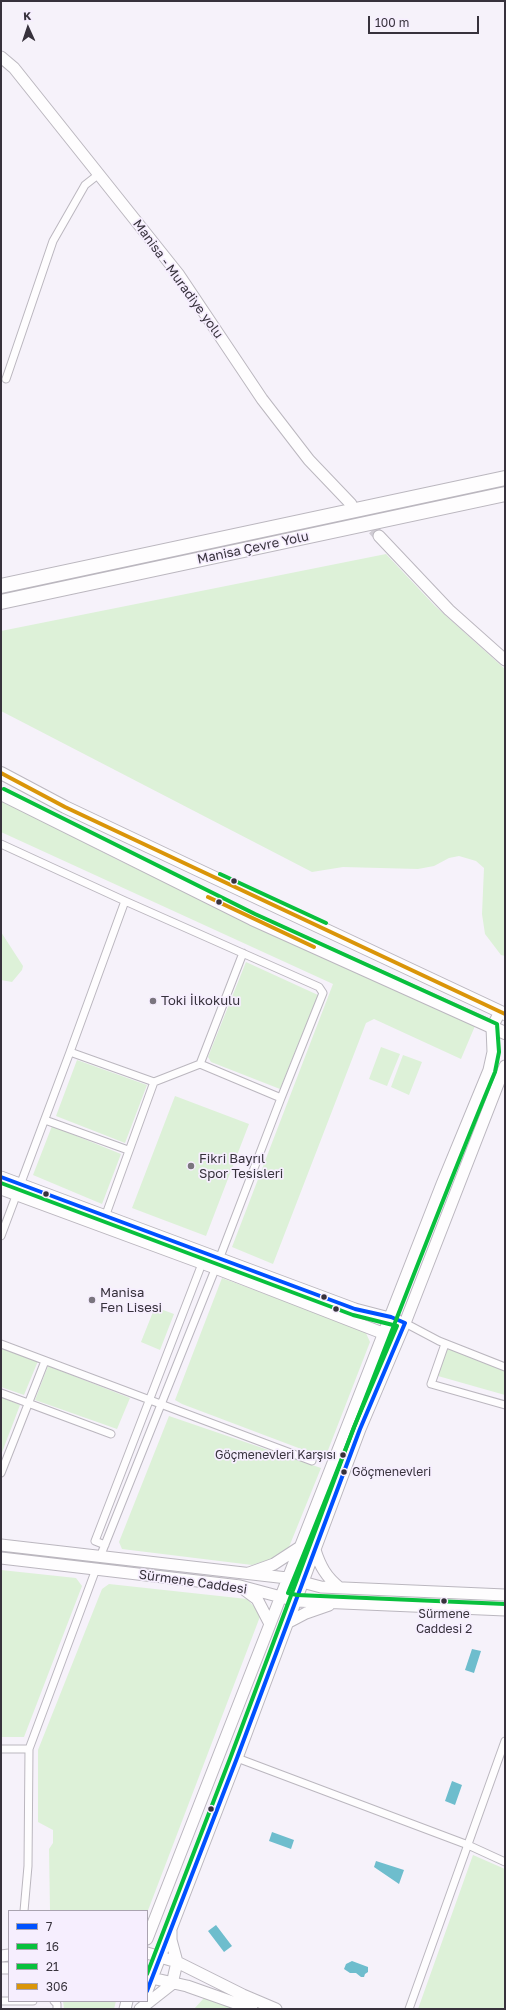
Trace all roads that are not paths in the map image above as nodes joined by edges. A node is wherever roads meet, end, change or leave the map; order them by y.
1 (1, 58) edge
2 (99, 174) junction
3 (6, 379) dead end
4 (505, 478) edge
5 (505, 494) edge
6 (351, 504) tunnel mouth
7 (378, 536) tunnel mouth
8 (1, 586) edge
9 (1, 602) edge
10 (505, 660) edge
11 (1, 773) edge
12 (1, 794) edge
13 (1, 844) edge
14 (125, 901) junction
15 (243, 952) junction
16 (502, 1013) edge
17 (492, 1027) junction
18 (505, 1033) edge
19 (70, 1052) junction
20 (200, 1064) junction
21 (505, 1066) edge
22 (154, 1082) junction
23 (281, 1098) junction
24 (45, 1120) junction
25 (128, 1150) junction
26 (1, 1177) edge
27 (21, 1184) junction
28 (1, 1189) edge
29 (16, 1195) junction
30 (105, 1217) junction
31 (1, 1236) edge
32 (207, 1253) junction
33 (220, 1258) junction
34 (202, 1264) junction
35 (215, 1268) junction
36 (391, 1318) junction
37 (405, 1323) junction
38 (384, 1334) junction
39 (398, 1340) junction
40 (1, 1344) edge
41 (445, 1344) junction
42 (45, 1361) junction
43 (505, 1367) edge
44 (1, 1393) edge
45 (150, 1399) junction
46 (28, 1403) junction
47 (161, 1403) junction
48 (505, 1405) edge
49 (111, 1434) dead end
50 (312, 1461) dead end
51 (1, 1473) edge
52 (1, 1545) edge
53 (105, 1545) junction
54 (302, 1546) junction
55 (315, 1550) junction
56 (100, 1557) junction
57 (1, 1558) edge
58 (96, 1569) junction
59 (246, 1574) junction
60 (288, 1578) junction
61 (303, 1581) junction
62 (240, 1586) junction
63 (340, 1588) junction
64 (505, 1595) edge
65 (280, 1597) junction
66 (296, 1601) junction
67 (336, 1602) junction
68 (505, 1610) edge
69 (287, 1623) junction
70 (270, 1624) junction
71 (505, 1741) edge
72 (29, 1749) junction
73 (1, 1750) edge
74 (237, 1758) junction
75 (468, 1845) junction
76 (505, 1862) edge
77 (24, 1910) edge
78 (151, 1920) edge
79 (171, 1927) junction
80 (148, 1934) edge
81 (148, 1953) edge
82 (160, 1957) junction
83 (177, 1962) junction
84 (190, 1969) junction
85 (149, 1978) edge
86 (172, 1984) junction
87 (187, 1986) junction
88 (140, 2009) edge
89 (252, 2009) edge
90 (276, 2009) edge
91 (409, 2009) edge

1 - 2 main road, Manisa - Muradiye yolu
2 - 3 street
2 - 6 main road, Manisa - Muradiye yolu
4 - 8 highway, Manisa Çevre Yolu
5 - 9 highway, Manisa Çevre Yolu
7 - 10 main road
11 - 16 main road
12 - 17 main road
13 - 14 street
14 - 15 street
14 - 19 street
15 - 20 street
15 - 23 street
16 - 17 main road
17 - 18 main road
17 - 36 main road
19 - 22 street
19 - 24 street
20 - 22 street
20 - 23 street
21 - 37 main road
22 - 25 street
23 - 33 street
24 - 25 street
24 - 27 street
25 - 30 street
26 - 27 main road
27 - 29 street
27 - 30 main road
28 - 29 main road
29 - 31 street
29 - 34 main road
30 - 32 main road
32 - 33 main road
32 - 34 street
33 - 35 street
33 - 36 main road
34 - 35 main road
34 - 45 street
35 - 38 main road
35 - 47 street
36 - 37 main road
36 - 38 main road
37 - 39 main road
37 - 41 street
38 - 39 main road
38 - 54 main road
39 - 55 main road
40 - 42 street
41 - 43 street
41 - 48 street
42 - 45 street
42 - 46 street
44 - 46 street
45 - 47 street
45 - 53 street
46 - 49 street
46 - 51 street
47 - 50 street
47 - 53 street
52 - 56 main road, Sürmene Caddesi
53 - 56 street
54 - 59 main road
54 - 60 main road
55 - 61 main road
55 - 63 main road
56 - 59 main road, Sürmene Caddesi
57 - 58 main road, Sürmene Caddesi
58 - 62 main road, Sürmene Caddesi
58 - 72 street
59 - 60 main road, Sürmene Caddesi
60 - 61 main road, Sürmene Caddesi
60 - 65 main road
61 - 63 main road, Sürmene Caddesi
61 - 66 main road
62 - 65 main road, Sürmene Caddesi
62 - 70 main road
63 - 64 main road, Sürmene Caddesi
65 - 66 main road, Sürmene Caddesi
65 - 70 main road
66 - 67 main road, Sürmene Caddesi
66 - 69 main road
67 - 68 main road, Sürmene Caddesi
67 - 69 main road
69 - 74 main road
70 - 78 main road
71 - 75 street
72 - 73 street
72 - 77 street
74 - 75 street
74 - 79 main road
75 - 76 street
75 - 91 street
78 - 80 main road
79 - 82 main road
79 - 83 main road
81 - 82 main road
82 - 83 main road
82 - 85 main road
83 - 84 main road
83 - 86 main road
84 - 87 main road
84 - 90 main road
85 - 86 main road
86 - 87 main road
86 - 88 main road
87 - 89 main road

